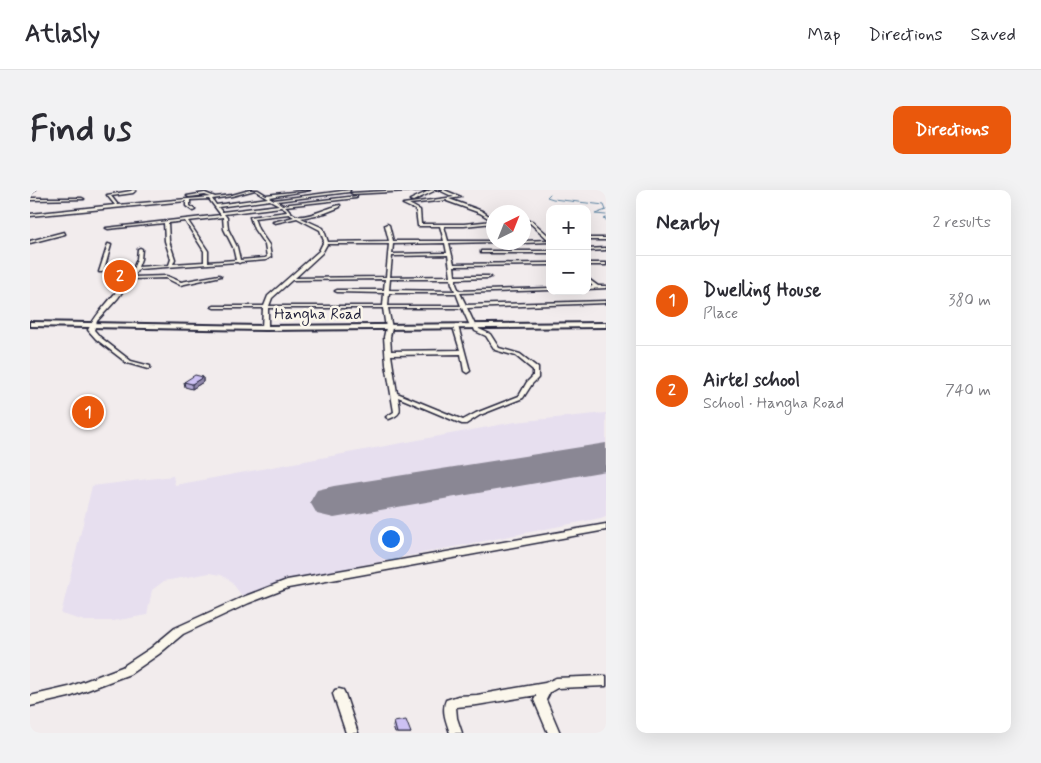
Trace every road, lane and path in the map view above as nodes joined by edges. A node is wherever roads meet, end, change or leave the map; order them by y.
1 (33, 190) edge
2 (134, 190) edge
3 (254, 190) edge
4 (308, 190) edge
5 (415, 190) edge
6 (424, 190) edge
7 (434, 190) edge
8 (441, 190) edge
9 (350, 191) edge
10 (30, 193) edge
11 (426, 194) junction
12 (266, 196) junction
13 (188, 198) junction
14 (216, 198) junction
15 (30, 199) edge
16 (82, 199) dead end
17 (210, 199) junction
18 (435, 199) junction
19 (447, 199) junction
20 (142, 200) dead end
21 (272, 200) junction
22 (418, 202) junction
23 (128, 206) junction
24 (215, 206) junction
25 (282, 206) junction
26 (339, 206) dead end
27 (118, 207) junction
28 (193, 210) dead end
29 (288, 212) junction
30 (223, 214) junction
31 (30, 215) edge
32 (486, 215) edge
33 (296, 216) junction
34 (186, 220) junction
35 (166, 222) junction
36 (275, 222) dead end
37 (486, 222) edge
38 (531, 222) edge
39 (386, 225) dead end
40 (442, 225) junction
41 (108, 228) dead end
42 (64, 233) dead end
43 (546, 236) edge
44 (591, 239) edge
45 (606, 239) edge
46 (546, 240) edge
47 (531, 241) edge
48 (30, 242) edge
49 (478, 242) junction
50 (486, 242) edge
51 (326, 243) junction
52 (391, 243) junction
53 (447, 243) junction
54 (108, 245) dead end
55 (140, 249) dead end
56 (591, 250) edge
57 (606, 250) edge
58 (482, 252) junction
59 (546, 252) edge
60 (449, 254) junction
61 (389, 255) junction
62 (239, 262) junction
63 (206, 264) junction
64 (546, 264) edge
65 (591, 264) edge
66 (606, 264) edge
67 (452, 265) junction
68 (485, 265) junction
69 (170, 266) junction
70 (136, 269) junction
71 (219, 276) dead end
72 (489, 277) dead end
73 (130, 278) junction
74 (388, 278) junction
75 (453, 278) junction
76 (289, 279) junction
77 (591, 282) edge
78 (606, 287) edge
79 (591, 288) edge
80 (598, 288) junction
81 (546, 289) edge
82 (338, 291) dead end
83 (386, 292) junction
84 (457, 292) junction
85 (606, 302) edge
86 (214, 307) dead end
87 (266, 307) junction
88 (385, 307) junction
89 (464, 307) junction
90 (30, 324) edge
91 (93, 325) junction
92 (606, 325) edge
93 (475, 326) junction
94 (456, 327) junction
95 (265, 328) junction
96 (389, 328) junction
97 (462, 352) junction
98 (389, 353) junction
99 (148, 367) dead end
100 (466, 371) dead end
101 (395, 394) junction
102 (389, 417) dead end
103 (606, 527) edge
104 (606, 681) edge
105 (546, 688) junction
106 (339, 694) dead end
107 (30, 701) edge
108 (352, 733) edge
109 (456, 733) edge
110 (554, 733) edge

1 - 10 street
2 - 27 street
3 - 12 street
3 - 14 street
4 - 12 street
5 - 6 street
5 - 9 street
5 - 11 street
7 - 11 street
8 - 19 street
9 - 21 street
9 - 25 street
11 - 18 street
11 - 22 street
12 - 21 street
13 - 14 street
13 - 17 street
13 - 23 street
13 - 28 street
14 - 17 street
15 - 16 street
17 - 24 street
18 - 19 street
18 - 22 street
19 - 32 street
20 - 23 street
21 - 24 street
21 - 25 street
22 - 40 street
23 - 27 street
24 - 30 street
25 - 29 street
25 - 30 street
26 - 33 street
27 - 31 street
29 - 33 street
29 - 62 street
30 - 34 street
30 - 62 street
33 - 36 street
33 - 51 street
34 - 35 street
34 - 63 street
35 - 41 street
35 - 69 street
37 - 40 street
38 - 43 street
39 - 52 street
40 - 53 street
42 - 48 street
44 - 45 street
46 - 47 street
49 - 50 street
49 - 53 street
49 - 58 street
51 - 52 street
51 - 76 street
52 - 53 street
52 - 61 street
53 - 60 street
54 - 70 street
55 - 70 street
56 - 57 street
58 - 59 street
58 - 68 street
60 - 61 street
60 - 67 street
61 - 74 street
62 - 63 street
63 - 69 street
64 - 68 street
65 - 66 street
67 - 68 street
67 - 75 street
69 - 70 street
70 - 73 street
71 - 73 street
72 - 75 street
73 - 91 street
74 - 75 street
74 - 76 street
74 - 83 street
75 - 84 street
76 - 87 street
77 - 80 street
78 - 80 street
79 - 80 street
81 - 84 street
82 - 83 street
83 - 84 street
83 - 88 street
84 - 89 street
85 - 89 street
86 - 87 street
87 - 88 street
87 - 95 street
88 - 89 street
88 - 96 street
89 - 93 street
90 - 91 highway, Hangha Road
91 - 95 highway, Hangha Road
91 - 99 street
92 - 93 highway, Hangha Road
93 - 94 highway, Hangha Road
93 - 101 street
94 - 96 highway, Hangha Road
94 - 97 street
95 - 96 highway, Hangha Road
96 - 98 street
97 - 98 street
97 - 100 street
98 - 101 street
101 - 102 street
103 - 107 street
104 - 105 street
105 - 109 street
105 - 110 street
106 - 108 street

